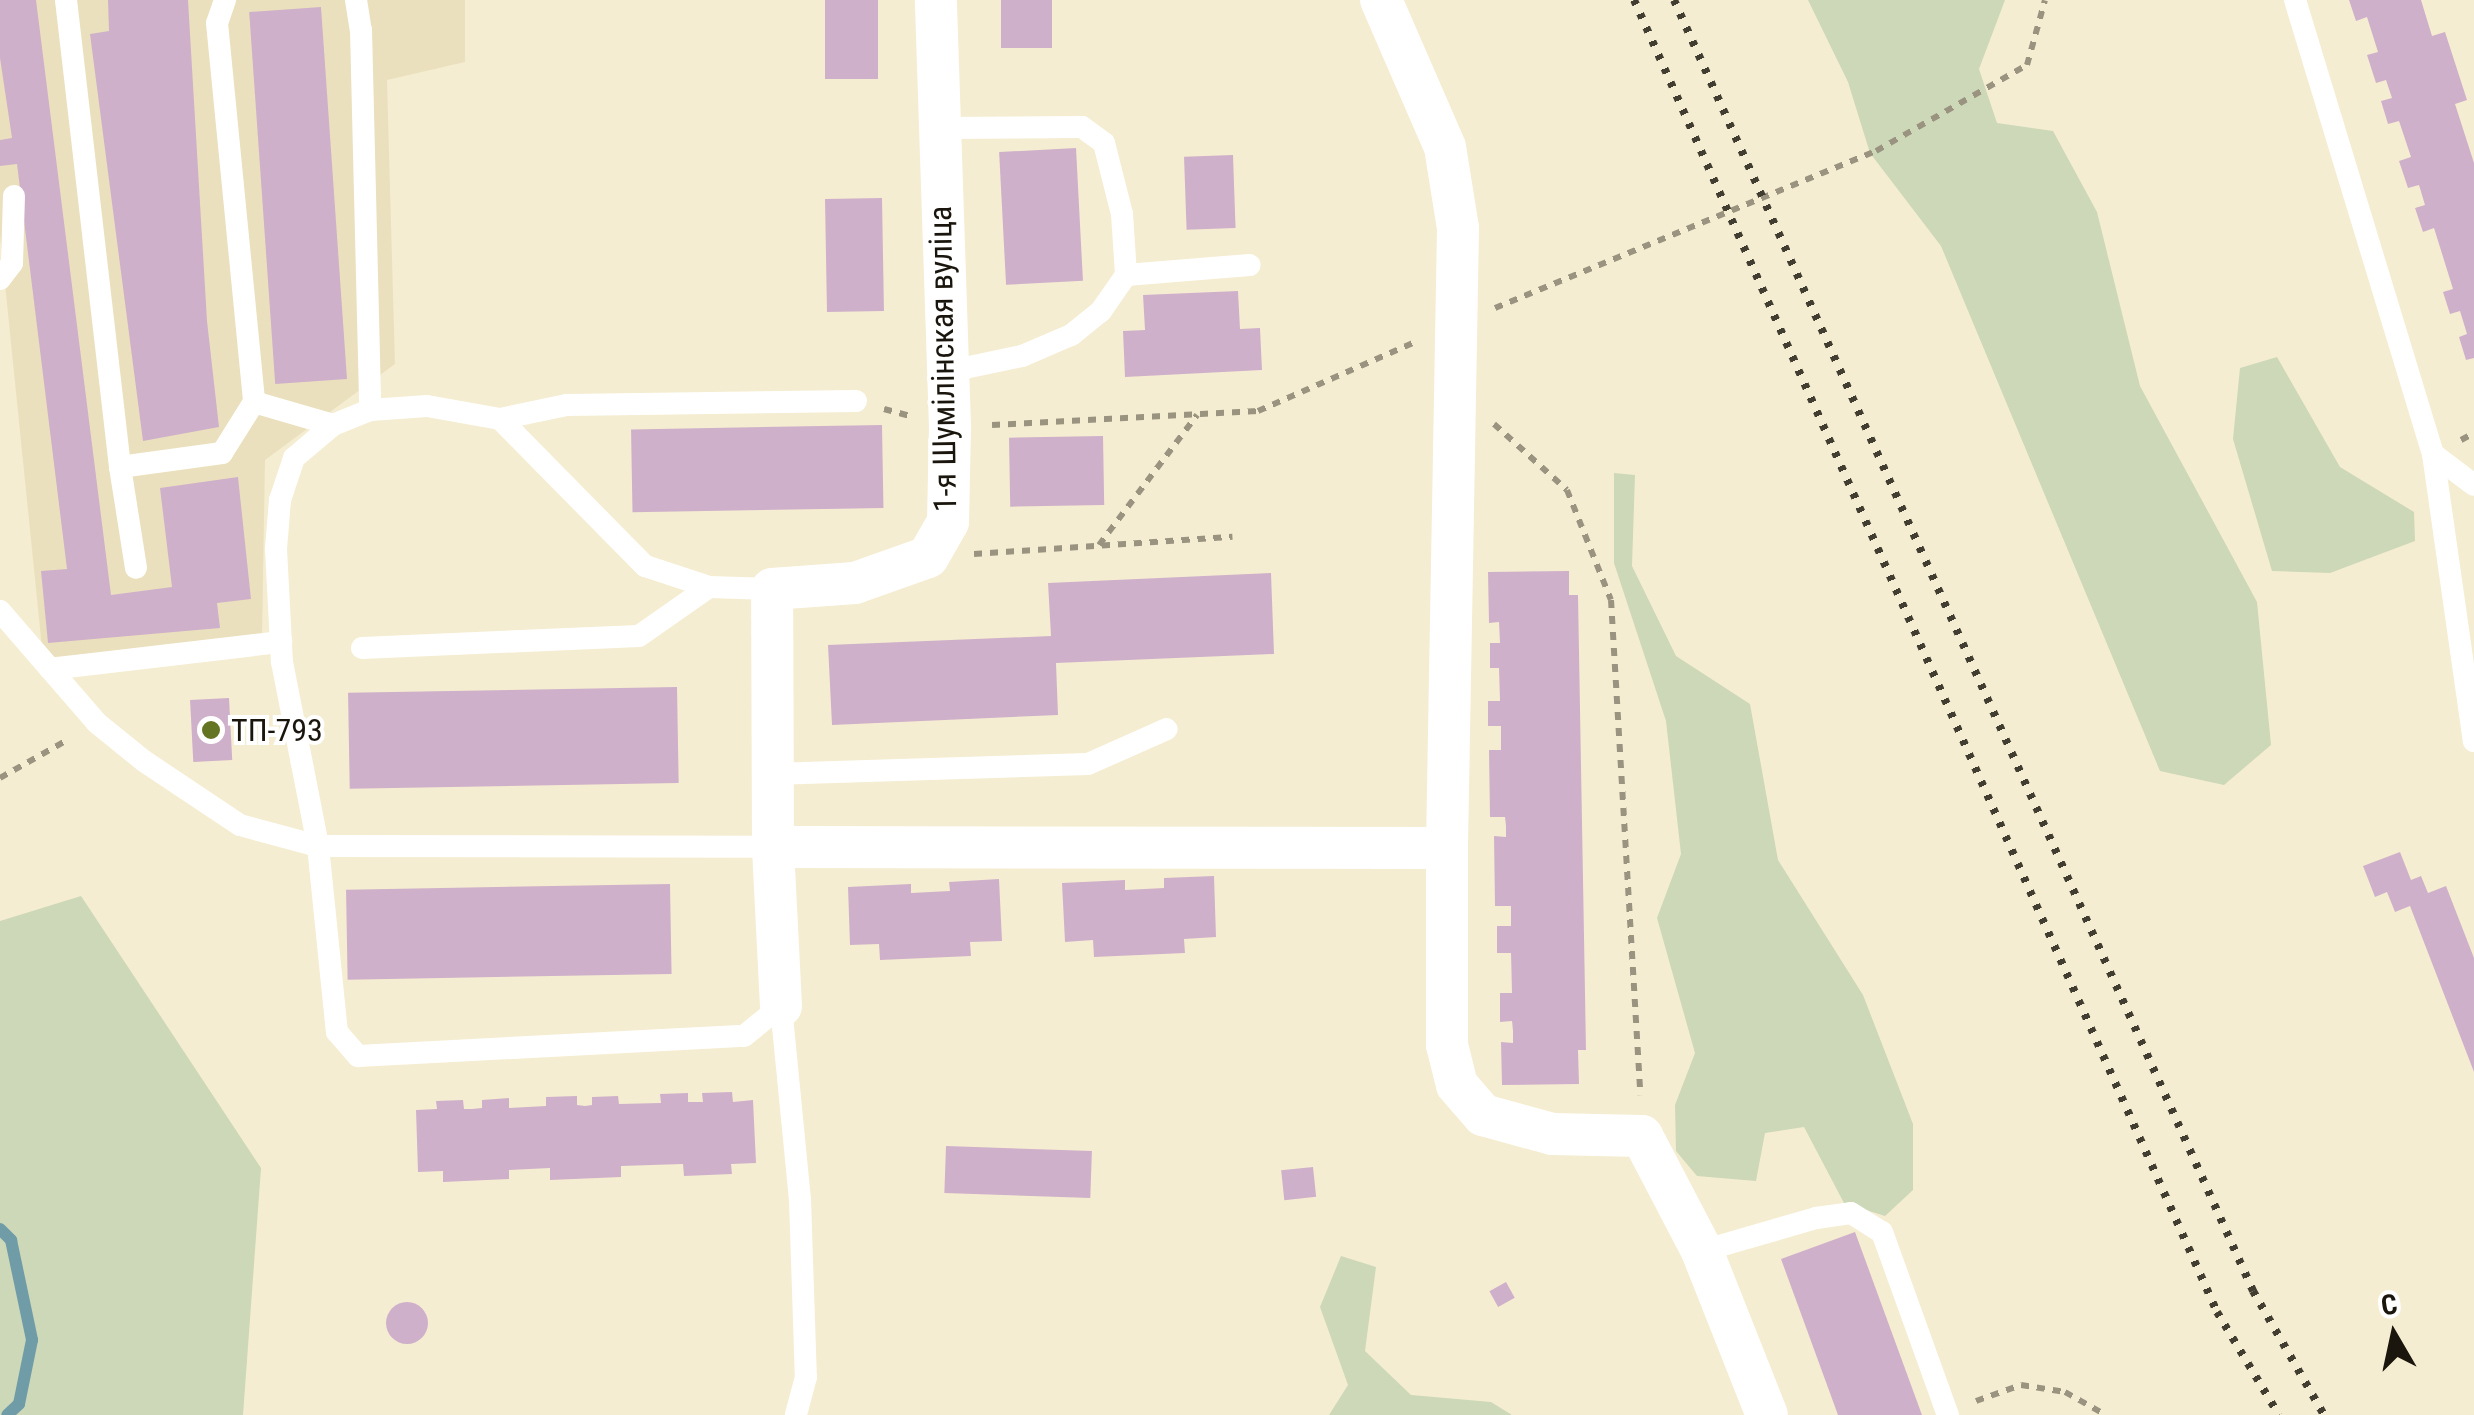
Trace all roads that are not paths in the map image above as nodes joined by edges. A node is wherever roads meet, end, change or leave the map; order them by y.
1 (66, 0) edge
2 (225, 0) edge
3 (356, 0) edge
4 (936, 0) edge
5 (1381, 0) edge
6 (2295, 0) edge
7 (940, 128) junction
8 (14, 196) dead end
9 (1250, 265) dead end
10 (1126, 275) junction
11 (0, 279) edge
12 (946, 372) junction
13 (856, 401) dead end
14 (254, 402) junction
15 (370, 410) junction
16 (500, 419) junction
17 (333, 425) junction
18 (2433, 454) junction
19 (120, 467) junction
20 (2474, 485) edge
21 (136, 568) dead end
22 (708, 587) junction
23 (772, 589) junction
24 (0, 611) edge
25 (281, 642) junction
26 (362, 648) dead end
27 (50, 669) junction
28 (1167, 729) dead end
29 (2474, 741) edge
30 (772, 774) junction
31 (318, 846) junction
32 (773, 846) junction
33 (1448, 848) junction
34 (781, 1006) junction
35 (1702, 1251) junction
36 (1948, 1413) edge
37 (796, 1415) edge
38 (1767, 1415) edge

1 - 19 lane
2 - 14 lane
3 - 15 lane
4 - 7 street, 1-я Шумілінская вуліца
5 - 33 street
6 - 18 lane
7 - 10 lane
7 - 12 street, 1-я Шумілінская вуліца
8 - 11 lane
9 - 10 lane
10 - 12 lane
12 - 23 street, 1-я Шумілінская вуліца
13 - 16 lane
14 - 17 lane
14 - 19 lane
15 - 16 lane
15 - 17 lane
16 - 22 lane
17 - 25 lane
18 - 20 lane
18 - 29 lane
19 - 21 lane
22 - 23 lane
22 - 26 lane
23 - 30 street
24 - 27 lane
25 - 27 lane
25 - 31 lane
27 - 31 lane
28 - 30 lane
30 - 32 street
31 - 32 lane
31 - 34 lane
32 - 33 street
32 - 34 street
33 - 35 street
34 - 37 lane
35 - 36 lane
35 - 38 street

